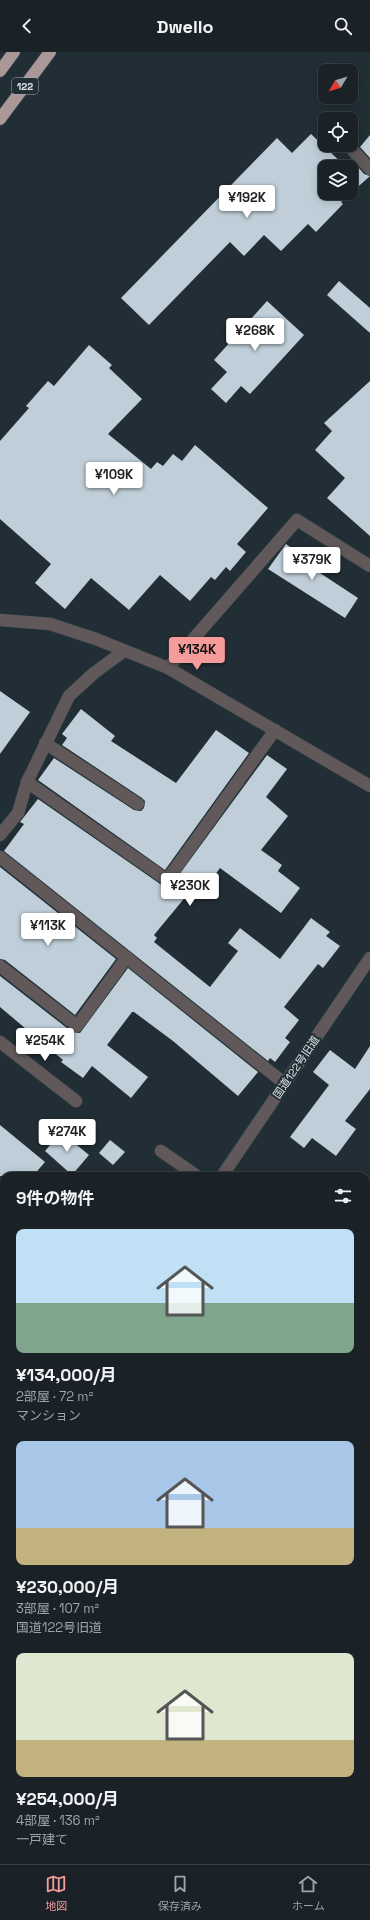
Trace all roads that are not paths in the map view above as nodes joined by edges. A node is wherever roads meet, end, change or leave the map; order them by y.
1 (14, 52) edge
2 (50, 52) edge
3 (0, 71) edge
4 (0, 119) edge
5 (354, 152) edge
6 (370, 169) edge
7 (370, 566) edge
8 (0, 620) edge
9 (124, 652) junction
10 (168, 668) junction
11 (275, 730) junction
12 (45, 744) junction
13 (27, 782) junction
14 (370, 786) edge
15 (138, 804) dead end
16 (0, 835) edge
17 (0, 857) edge
18 (127, 957) junction
19 (370, 958) edge
20 (0, 966) edge
21 (0, 1042) edge
22 (284, 1083) junction
23 (76, 1101) dead end
24 (162, 1151) dead end
25 (191, 1172) edge
26 (225, 1172) edge

1 - 3 highway, 122
2 - 4 highway, 122
5 - 6 street
7 - 10 street
8 - 9 street
9 - 10 street
9 - 12 street
10 - 11 street
11 - 13 street
11 - 14 street
12 - 13 street
12 - 15 street
13 - 16 street
17 - 18 street
18 - 20 street
18 - 22 street
19 - 22 street, 国道122号旧道
21 - 23 street
22 - 26 street, 国道122号旧道
24 - 25 street

